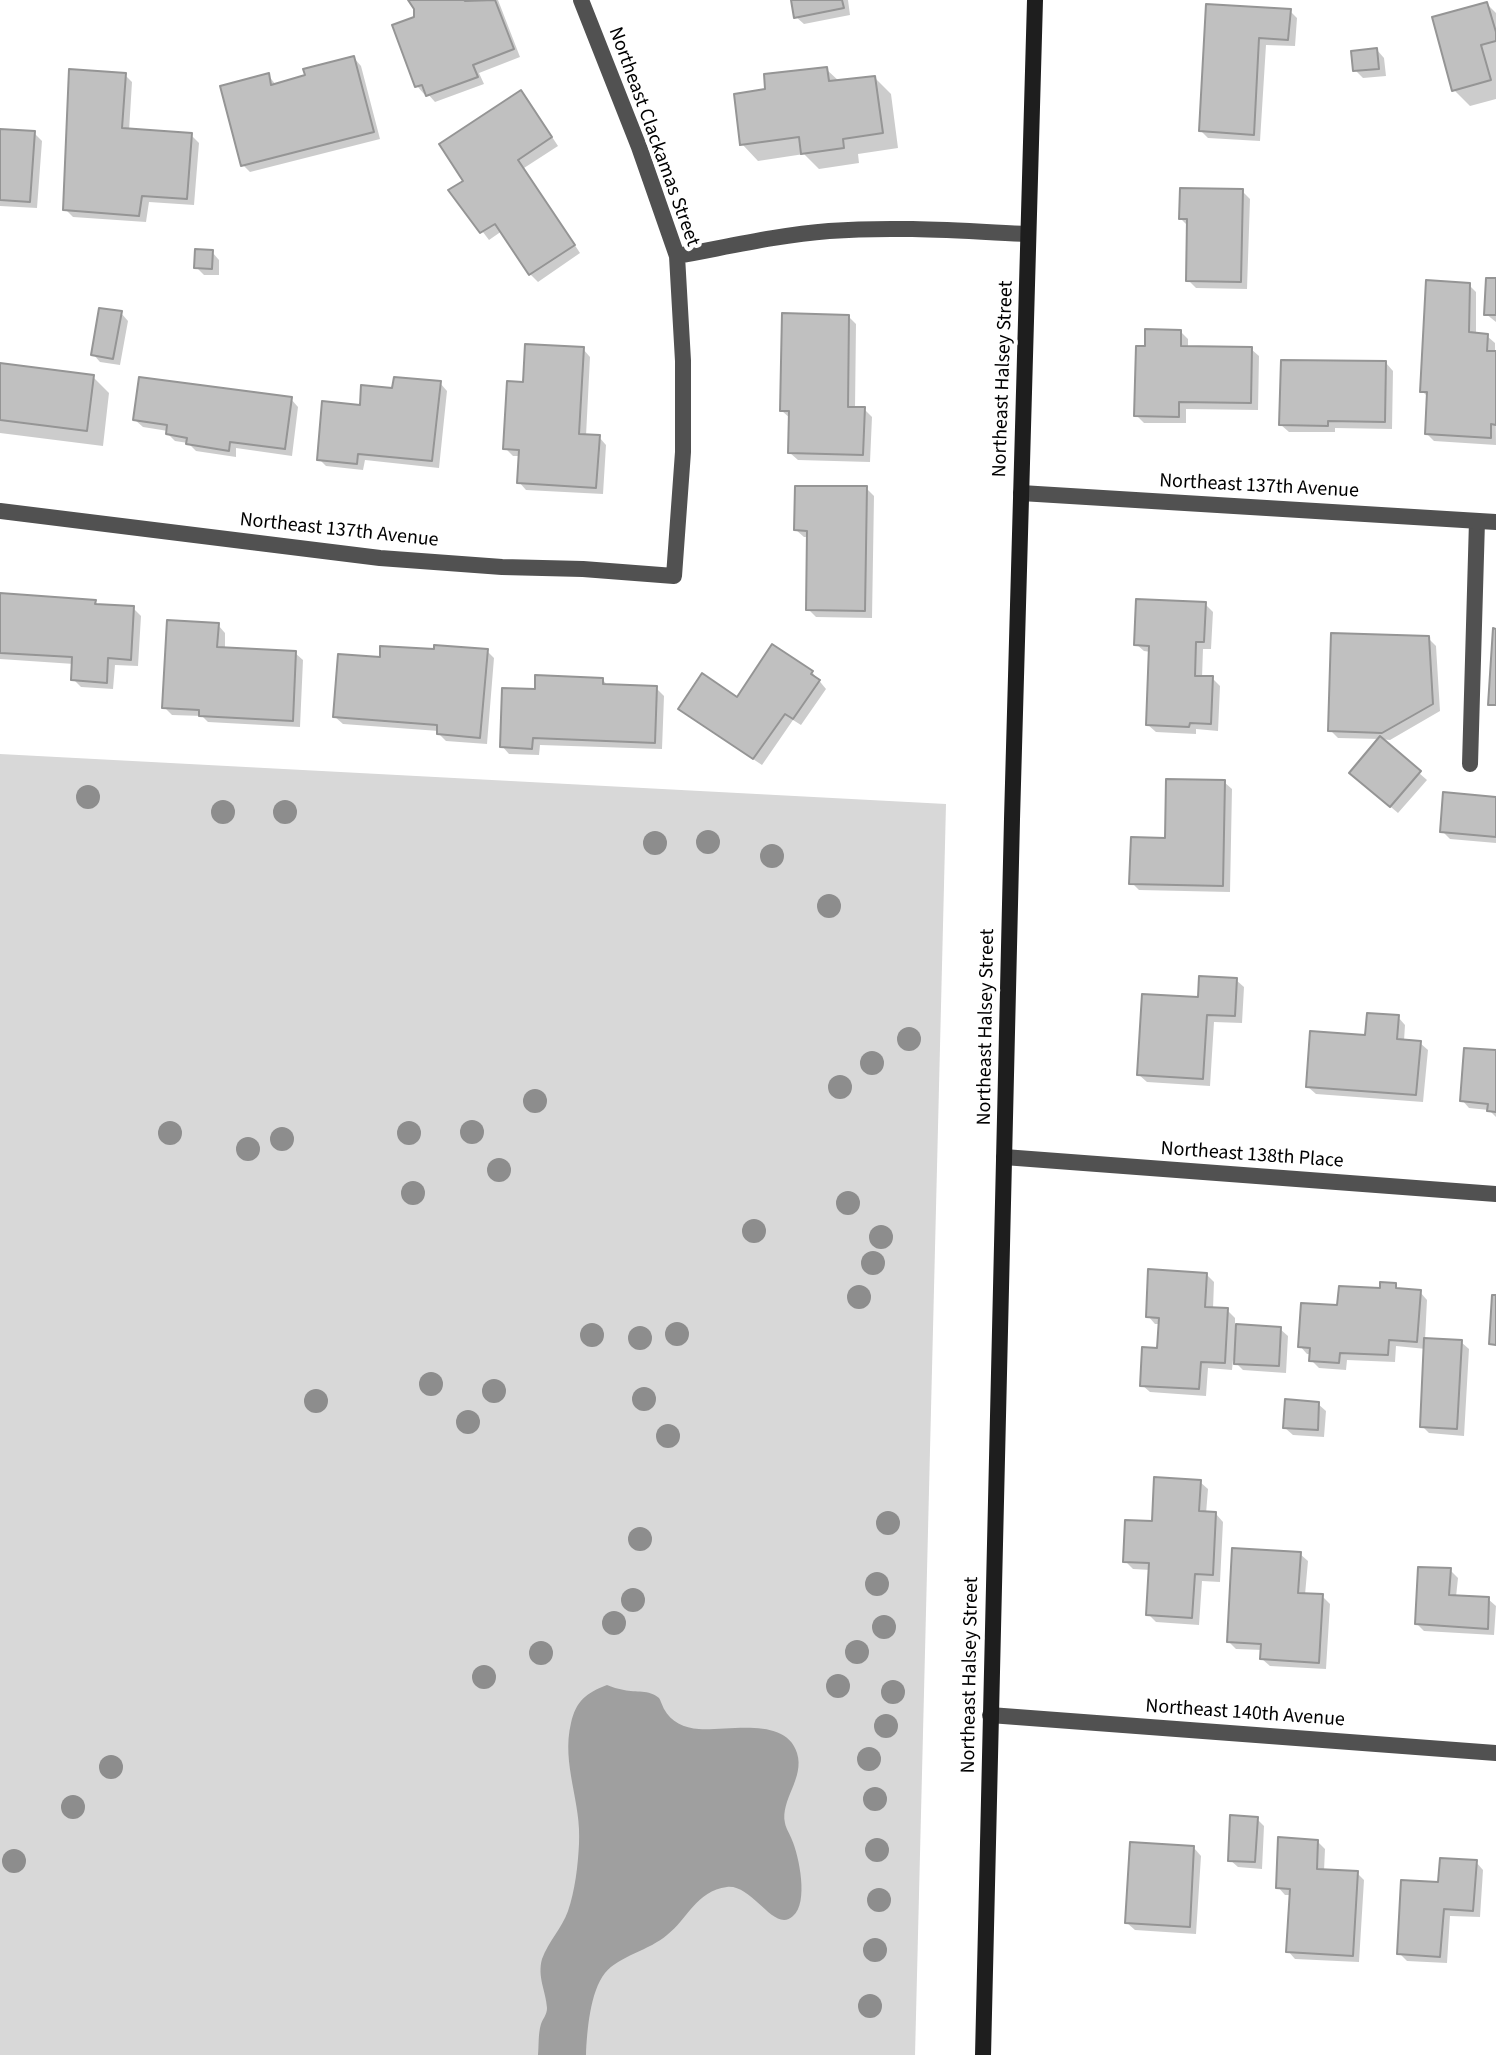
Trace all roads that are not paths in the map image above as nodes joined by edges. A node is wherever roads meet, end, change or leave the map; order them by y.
1 (1035, 0) edge
2 (583, 1) edge
3 (1028, 234) junction
4 (677, 256) junction
5 (1021, 493) junction
6 (0, 511) edge
7 (1477, 521) junction
8 (1496, 522) edge
9 (674, 576) joint
10 (1470, 764) dead end
11 (1004, 1157) junction
12 (1496, 1194) edge
13 (990, 1715) junction
14 (1496, 1753) edge
15 (983, 2055) edge

1 - 3 main road, Northeast Halsey Street
2 - 4 street, Northeast Clackamas Street
3 - 4 street
3 - 5 main road, Northeast Halsey Street
4 - 9 street, Northeast Clackamas Street
5 - 7 street, Northeast 137th Avenue
5 - 11 main road, Northeast Halsey Street
6 - 9 street, Northeast 137th Avenue
7 - 8 street, Northeast 137th Avenue
7 - 10 street
11 - 12 street, Northeast 138th Place
11 - 13 main road, Northeast Halsey Street
13 - 14 street, Northeast 140th Avenue
13 - 15 main road, Northeast Halsey Street

